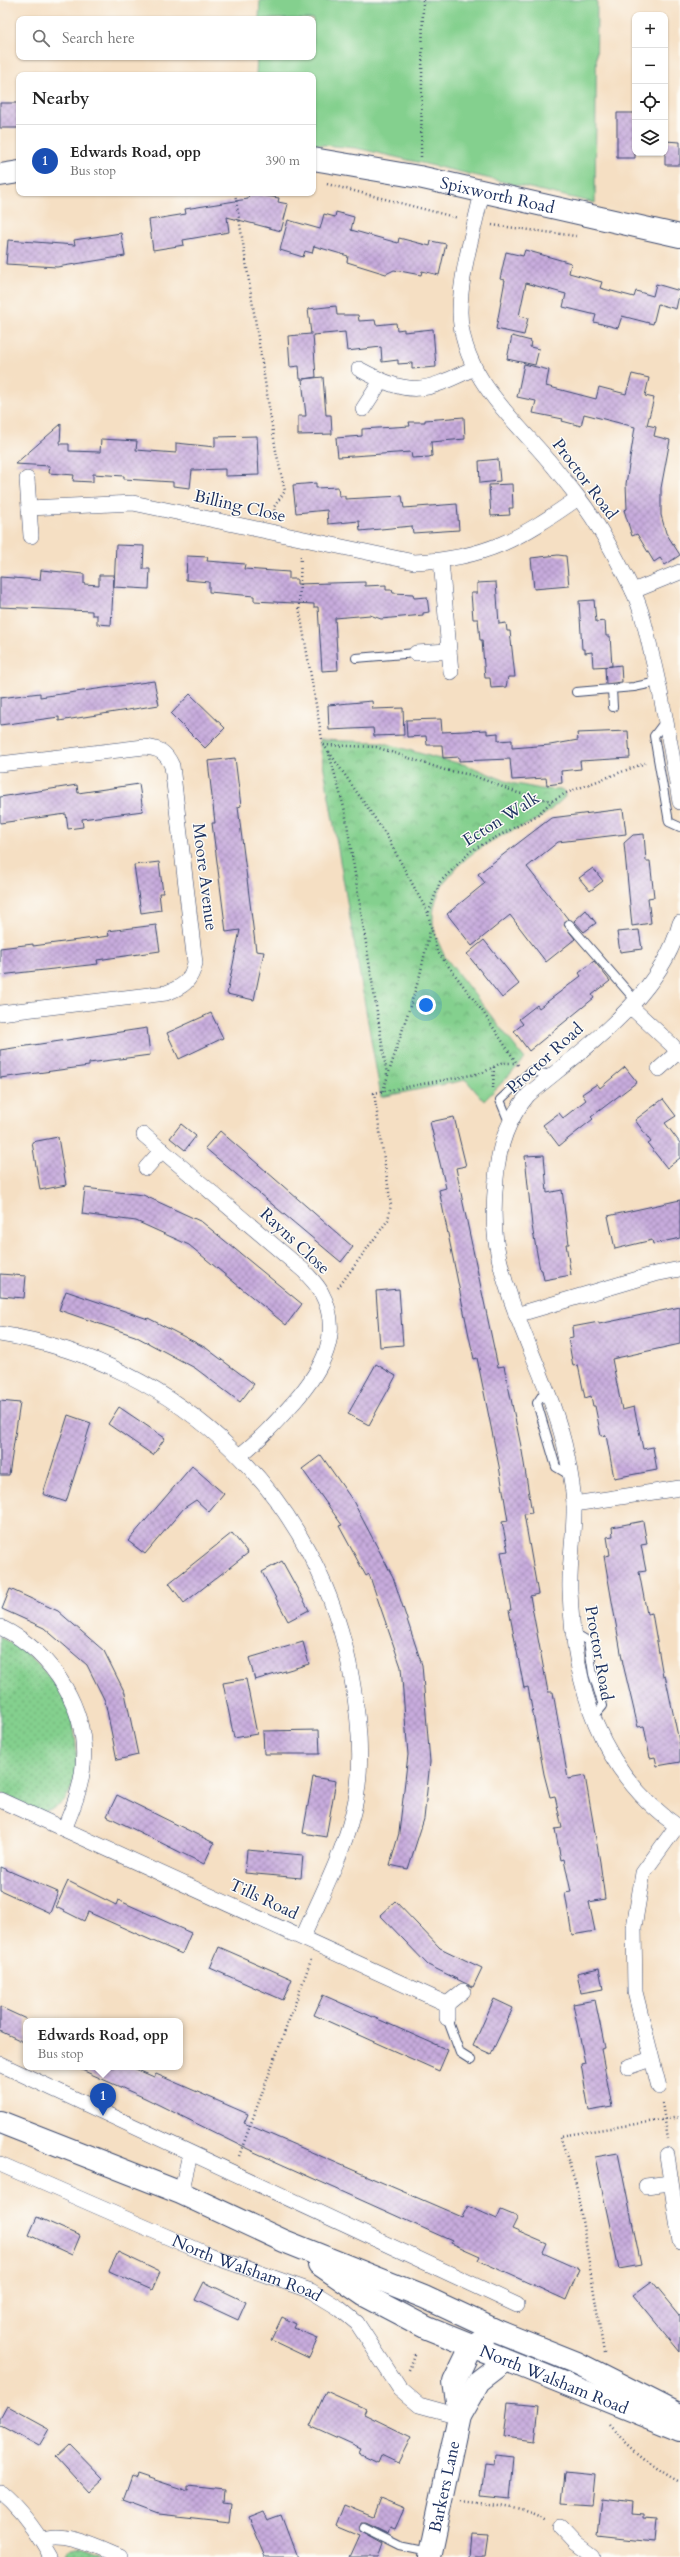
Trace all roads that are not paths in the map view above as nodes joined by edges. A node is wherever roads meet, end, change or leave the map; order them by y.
1 (316, 160) edge
2 (16, 172) edge
3 (0, 175) edge
4 (482, 192) junction
5 (680, 236) edge
6 (474, 368) junction
7 (359, 369) dead end
8 (380, 381) junction
9 (363, 410) dead end
10 (27, 479) dead end
11 (578, 498) junction
12 (29, 508) junction
13 (31, 536) dead end
14 (441, 561) junction
15 (680, 572) edge
16 (633, 591) junction
17 (448, 651) junction
18 (416, 653) joint
19 (356, 658) dead end
20 (450, 672) dead end
21 (658, 682) junction
22 (612, 689) junction
23 (576, 692) dead end
24 (612, 707) dead end
25 (666, 720) junction
26 (0, 764) edge
27 (680, 799) edge
28 (680, 827) edge
29 (680, 922) edge
30 (569, 924) dead end
31 (633, 1004) junction
32 (0, 1013) edge
33 (678, 1049) edge
34 (659, 1069) dead end
35 (552, 1075) junction
36 (509, 1122) junction
37 (144, 1135) dead end
38 (162, 1150) junction
39 (146, 1168) dead end
40 (680, 1269) edge
41 (516, 1315) junction
42 (0, 1334) edge
43 (239, 1456) junction
44 (680, 1488) edge
45 (574, 1504) junction
46 (0, 1628) edge
47 (0, 1800) edge
48 (678, 1827) edge
49 (64, 1829) junction
50 (303, 1937) junction
51 (463, 1991) dead end
52 (447, 2011) junction
53 (651, 2059) junction
54 (471, 2060) dead end
55 (0, 2064) edge
56 (628, 2067) dead end
57 (659, 2087) road end
58 (0, 2122) edge
59 (190, 2154) junction
60 (667, 2155) road end
61 (0, 2164) edge
62 (670, 2183) junction
63 (646, 2186) dead end
64 (181, 2193) junction
65 (284, 2241) junction
66 (680, 2242) edge
67 (517, 2305) dead end
68 (497, 2331) junction
69 (471, 2347) junction
70 (504, 2361) junction
71 (680, 2415) edge
72 (459, 2416) junction
73 (680, 2430) edge
74 (0, 2492) edge
75 (364, 2527) dead end
76 (560, 2527) road end
77 (41, 2540) junction
78 (430, 2554) edge
79 (50, 2557) edge
80 (121, 2557) edge
81 (594, 2557) edge

1 - 4 main road, Spixworth Road
2 - 3 main road
4 - 5 main road, Spixworth Road
4 - 6 street, Proctor Road
6 - 8 street
6 - 11 street, Proctor Road
7 - 8 street
8 - 9 street
10 - 12 street
11 - 14 street, Billing Close
11 - 16 street, Proctor Road
12 - 13 street
12 - 14 street, Billing Close
14 - 17 street
15 - 16 street
16 - 21 street, Proctor Road
17 - 18 street
17 - 20 street
18 - 19 lane
21 - 22 lane
21 - 25 street, Proctor Road
22 - 23 lane
22 - 24 lane
25 - 27 street, Proctor Road
25 - 28 lane
26 - 32 street, Moore Avenue
29 - 31 street, Proctor Road
30 - 31 lane
31 - 33 street
31 - 35 street, Proctor Road
33 - 34 street
35 - 36 street, Proctor Road
35 - 36 lane
36 - 41 street, Proctor Road
37 - 38 street, Rayns Close
38 - 39 street
38 - 43 street, Rayns Close
40 - 41 street
41 - 45 street, Proctor Road
42 - 43 street
43 - 50 street
44 - 45 street
45 - 48 street, Proctor Road
46 - 49 street
47 - 49 street, Tills Road
48 - 53 street, Proctor Road
49 - 50 street, Tills Road
50 - 52 street, Tills Road
51 - 52 street
52 - 54 lane
53 - 56 street
53 - 57 street, Proctor Road
55 - 59 street
58 - 64 main road, North Walsham Road
59 - 64 street
59 - 67 street
60 - 62 street
61 - 72 street, North Walsham Road
62 - 63 street
62 - 66 street
64 - 65 main road, North Walsham Road
65 - 68 main road, North Walsham Road
65 - 69 main road, North Walsham Road
68 - 69 main road
68 - 70 main road
68 - 71 main road, North Walsham Road
69 - 70 main road, North Walsham Road
69 - 72 main road, Barkers Lane
70 - 72 main road, Barkers Lane
70 - 73 main road, North Walsham Road
72 - 78 main road, Barkers Lane
74 - 77 street
75 - 78 lane
76 - 81 street
77 - 79 street
77 - 80 street

